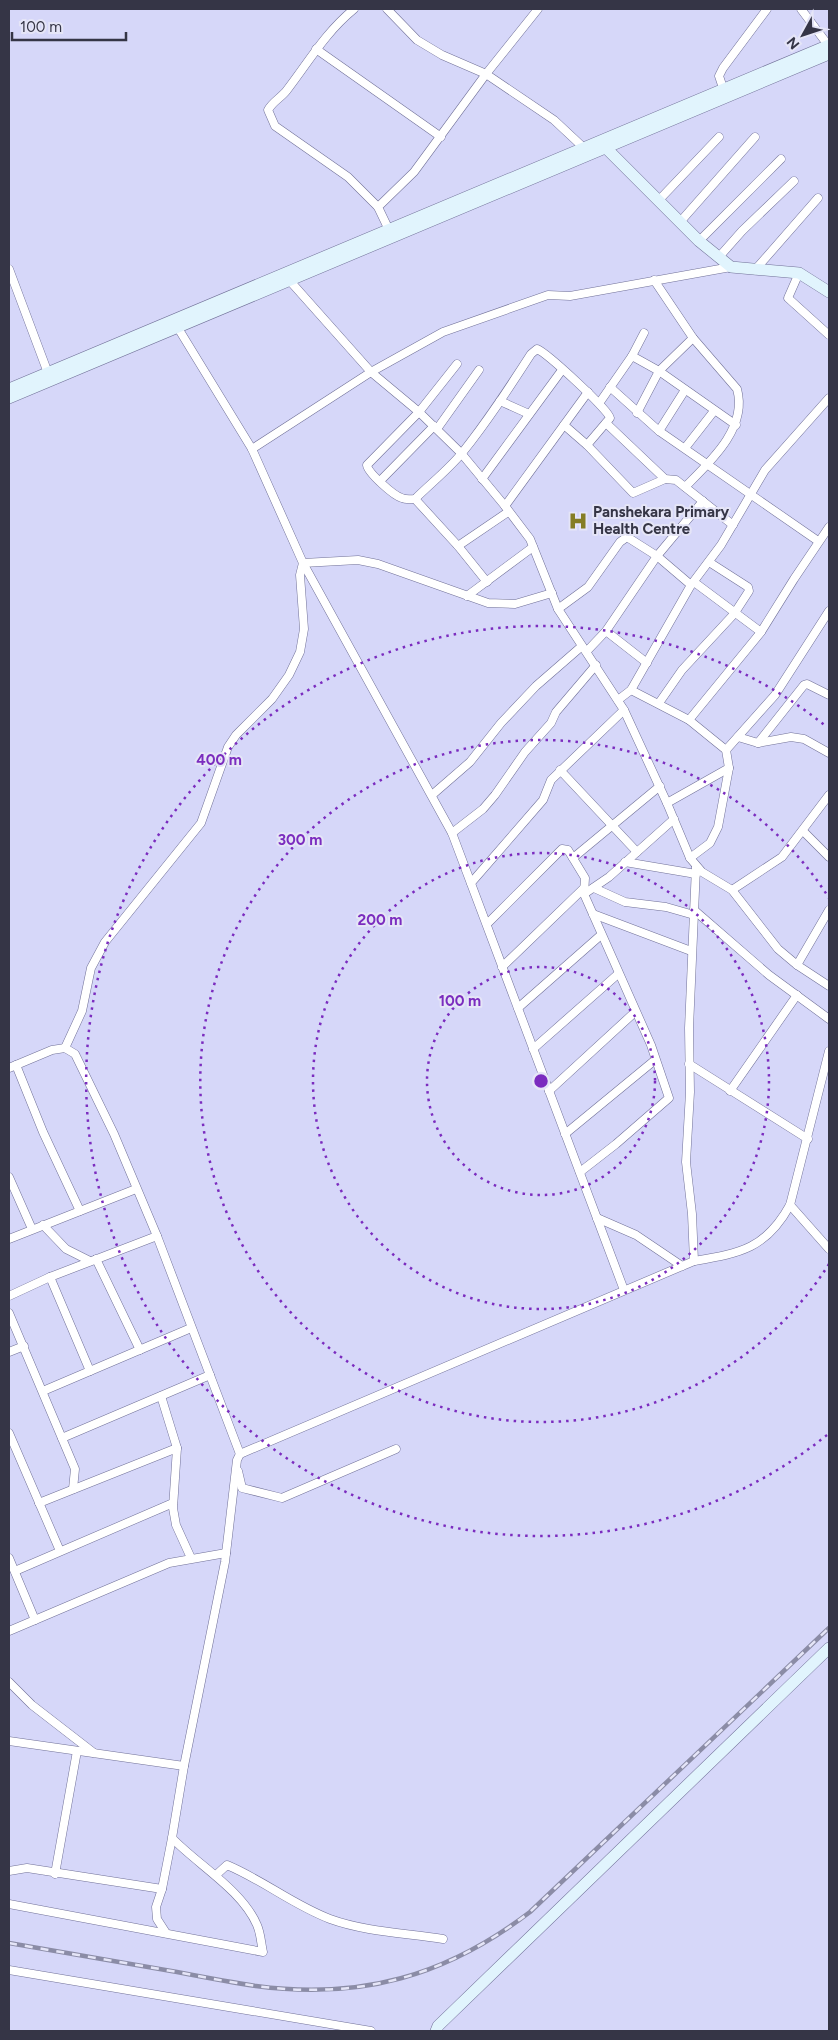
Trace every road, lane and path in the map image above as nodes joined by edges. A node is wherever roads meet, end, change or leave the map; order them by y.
1 (354, 9) edge
2 (387, 9) edge
3 (538, 9) edge
4 (767, 9) edge
5 (801, 9) edge
6 (316, 48) junction
7 (829, 48) edge
8 (801, 61) junction
9 (486, 74) junction
10 (723, 88) junction
11 (441, 137) junction
12 (719, 137) dead end
13 (755, 137) dead end
14 (584, 148) junction
15 (606, 148) junction
16 (781, 159) dead end
17 (794, 181) dead end
18 (818, 198) dead end
19 (659, 200) junction
20 (378, 207) junction
21 (680, 222) junction
22 (389, 230) junction
23 (699, 241) junction
24 (719, 257) junction
25 (731, 267) junction
26 (9, 269) edge
27 (755, 270) junction
28 (799, 274) junction
29 (654, 280) junction
30 (290, 281) junction
31 (829, 292) edge
32 (178, 328) junction
33 (644, 333) dead end
34 (829, 335) edge
35 (693, 338) junction
36 (133, 342) junction
37 (632, 356) junction
38 (457, 364) dead end
39 (479, 370) dead end
40 (562, 370) junction
41 (659, 371) junction
42 (371, 372) junction
43 (48, 373) junction
44 (610, 387) junction
45 (9, 389) edge
46 (685, 390) junction
47 (588, 392) junction
48 (9, 398) edge
49 (829, 398) edge
50 (500, 401) junction
51 (600, 402) junction
52 (714, 411) junction
53 (419, 412) junction
54 (637, 413) junction
55 (529, 414) junction
56 (606, 423) junction
57 (564, 425) junction
58 (736, 425) junction
59 (435, 428) junction
60 (659, 431) junction
61 (587, 445) junction
62 (685, 448) junction
63 (252, 449) junction
64 (461, 453) junction
65 (707, 465) junction
66 (482, 479) junction
67 (665, 479) junction
68 (380, 481) junction
69 (685, 487) junction
70 (752, 493) junction
71 (415, 499) junction
72 (703, 501) junction
73 (506, 509) junction
74 (733, 525) junction
75 (829, 527) edge
76 (818, 541) junction
77 (458, 546) junction
78 (533, 547) junction
79 (657, 556) junction
80 (709, 562) junction
81 (302, 563) junction
82 (487, 582) junction
83 (692, 584) junction
84 (552, 593) junction
85 (467, 596) junction
86 (558, 608) junction
87 (829, 611) edge
88 (734, 614) junction
89 (606, 631) junction
90 (761, 632) junction
91 (584, 648) junction
92 (648, 663) junction
93 (596, 665) junction
94 (631, 690) junction
95 (829, 695) edge
96 (618, 700) junction
97 (659, 703) junction
98 (624, 710) junction
99 (690, 720) junction
100 (738, 737) junction
101 (758, 743) junction
102 (726, 750) junction
103 (829, 753) edge
104 (729, 768) junction
105 (560, 770) junction
106 (660, 786) junction
107 (432, 795) junction
108 (829, 795) edge
109 (667, 803) junction
110 (674, 819) junction
111 (612, 825) junction
112 (803, 831) junction
113 (452, 833) junction
114 (636, 852) junction
115 (829, 857) edge
116 (573, 858) junction
117 (690, 858) junction
118 (625, 862) junction
119 (696, 871) junction
120 (471, 883) junction
121 (594, 888) junction
122 (732, 890) junction
123 (584, 892) junction
124 (829, 910) edge
125 (694, 912) junction
126 (593, 914) junction
127 (486, 924) junction
128 (601, 935) junction
129 (691, 951) junction
130 (797, 965) junction
131 (502, 967) junction
132 (618, 974) junction
133 (829, 986) edge
134 (797, 995) junction
135 (518, 1008) junction
136 (635, 1012) junction
137 (829, 1019) edge
138 (65, 1048) junction
139 (533, 1049) junction
140 (829, 1051) edge
141 (655, 1060) junction
142 (689, 1064) junction
143 (12, 1066) edge
144 (549, 1091) junction
145 (730, 1091) junction
146 (565, 1134) junction
147 (808, 1139) junction
148 (580, 1172) junction
149 (9, 1179) edge
150 (136, 1188) junction
151 (790, 1205) junction
152 (80, 1211) junction
153 (597, 1218) junction
154 (42, 1226) junction
155 (32, 1229) junction
156 (157, 1236) junction
157 (9, 1239) edge
158 (829, 1249) edge
159 (93, 1260) junction
160 (694, 1261) junction
161 (682, 1266) junction
162 (50, 1277) junction
163 (624, 1290) junction
164 (9, 1296) edge
165 (9, 1313) edge
166 (191, 1328) junction
167 (24, 1346) junction
168 (140, 1350) junction
169 (9, 1352) edge
170 (90, 1371) junction
171 (210, 1375) junction
172 (42, 1391) junction
173 (161, 1396) junction
174 (9, 1433) edge
175 (62, 1438) junction
176 (177, 1448) junction
177 (396, 1449) dead end
178 (240, 1454) junction
179 (237, 1464) junction
180 (73, 1489) junction
181 (39, 1502) junction
182 (173, 1503) junction
183 (60, 1551) junction
184 (226, 1553) junction
185 (9, 1558) edge
186 (191, 1558) junction
187 (15, 1571) junction
188 (35, 1620) junction
189 (9, 1631) edge
190 (829, 1648) edge
191 (9, 1682) edge
192 (9, 1741) edge
193 (78, 1751) junction
194 (94, 1753) junction
195 (184, 1766) junction
196 (172, 1838) junction
197 (9, 1870) edge
198 (55, 1874) junction
199 (216, 1875) junction
200 (162, 1889) junction
201 (9, 1904) edge
202 (166, 1933) junction
203 (444, 1939) dead end
204 (9, 1970) edge
205 (371, 2031) edge
206 (436, 2031) edge

1 - 6 street
2 - 9 street
3 - 9 street
4 - 10 street
5 - 7 street
6 - 11 street
6 - 20 street
7 - 8 street
8 - 10 street
8 - 15 street
9 - 11 street
9 - 14 street
10 - 14 street
11 - 20 street
12 - 19 street
13 - 21 street
14 - 22 street
15 - 19 street
15 - 30 street
16 - 23 street
17 - 24 street
18 - 27 street
19 - 21 street
20 - 22 street
21 - 23 street
22 - 36 street
23 - 24 street
24 - 25 street
25 - 27 street
25 - 29 street
26 - 43 street
27 - 28 street
28 - 31 street
28 - 34 street
29 - 35 street
29 - 42 street
30 - 32 street
30 - 42 street
32 - 36 street
32 - 63 street
33 - 37 street
35 - 41 street
35 - 58 street
36 - 43 street
36 - 48 street
37 - 41 street
37 - 44 street
38 - 53 street
39 - 59 street
40 - 47 street
40 - 50 street
40 - 55 street
41 - 46 street
41 - 54 street
42 - 53 street
42 - 63 street
43 - 45 street
44 - 51 street
44 - 54 street
46 - 52 street
46 - 60 street
47 - 51 street
47 - 57 street
49 - 70 street
50 - 55 street
50 - 64 street
51 - 56 street
52 - 58 street
52 - 62 street
53 - 59 street
53 - 68 street
54 - 60 street
55 - 66 street
56 - 61 street
56 - 67 street
57 - 61 street
57 - 73 street
58 - 65 street
59 - 64 street
59 - 68 street
60 - 62 street
61 - 67 street
62 - 65 street
63 - 81 street
64 - 66 street
64 - 71 street
65 - 69 street
65 - 70 street
66 - 73 street
67 - 69 street
68 - 71 street
69 - 72 street
70 - 74 street
70 - 76 street
71 - 77 street
72 - 74 street
72 - 79 street
73 - 77 street
73 - 78 street
74 - 80 street
75 - 76 street
76 - 90 street
77 - 82 street
78 - 82 street
78 - 84 street
79 - 83 street
79 - 86 street
79 - 89 street
80 - 83 street
80 - 88 street
81 - 85 street
81 - 107 street
81 - 138 street
82 - 85 street
83 - 88 street
83 - 92 street
84 - 85 street
84 - 86 street
86 - 91 street
87 - 100 street
88 - 90 street
88 - 97 street
89 - 91 street
89 - 92 street
90 - 99 street
91 - 93 street
91 - 107 street
92 - 94 street
93 - 96 street
93 - 113 street
94 - 96 street
94 - 97 street
95 - 101 street
96 - 98 street
97 - 99 street
98 - 105 street
98 - 106 street
99 - 102 street
100 - 101 street
100 - 102 street
101 - 103 street
102 - 104 street
104 - 109 street
104 - 117 street
105 - 111 street
105 - 120 street
106 - 109 street
106 - 111 street
107 - 113 street
108 - 112 street
109 - 110 street
110 - 114 street
110 - 117 street
111 - 114 street
111 - 116 street
112 - 115 street
112 - 122 street
113 - 120 street
114 - 118 street
116 - 123 street
116 - 127 street
117 - 119 street
118 - 119 street
118 - 121 street
119 - 122 street
119 - 125 street
120 - 127 street
121 - 123 street
121 - 125 street
122 - 130 street
123 - 126 street
123 - 131 street
124 - 130 street
125 - 129 street
125 - 134 street
126 - 128 street
126 - 129 street
127 - 131 street
128 - 132 street
128 - 135 street
129 - 142 street
130 - 133 street
131 - 135 street
132 - 136 street
132 - 139 street
134 - 137 street
134 - 145 street
135 - 139 street
136 - 141 street
136 - 144 street
138 - 143 street
138 - 150 street
139 - 144 street
140 - 147 street
141 - 146 street
141 - 148 street
142 - 145 street
142 - 160 street
143 - 152 street
144 - 146 street
145 - 147 street
146 - 148 street
147 - 151 street
148 - 153 street
149 - 155 street
150 - 152 street
150 - 156 street
151 - 158 street
151 - 160 street
152 - 154 street
153 - 161 street
153 - 163 street
154 - 155 street
154 - 159 street
155 - 157 street
156 - 159 street
156 - 166 street
159 - 162 street
159 - 168 street
160 - 161 street
161 - 163 street
162 - 164 street
162 - 170 street
163 - 178 street
165 - 167 street
166 - 168 street
166 - 171 street
167 - 169 street
167 - 172 street
168 - 170 street
170 - 172 street
171 - 173 street
171 - 178 street
172 - 175 street
173 - 175 street
173 - 176 street
174 - 181 street
175 - 180 street
176 - 180 street
176 - 182 street
177 - 179 street
178 - 179 street
179 - 184 street
180 - 181 street
181 - 183 street
182 - 183 street
182 - 186 street
183 - 187 street
184 - 186 street
184 - 195 street
185 - 187 street
186 - 188 street
187 - 188 street
188 - 189 street
190 - 206 street
191 - 194 street
192 - 193 street
193 - 194 street
193 - 198 street
194 - 195 street
195 - 196 street
196 - 199 street
196 - 200 street
197 - 198 street
198 - 200 street
199 - 202 street
199 - 203 street
200 - 202 street
201 - 202 street
204 - 205 street

